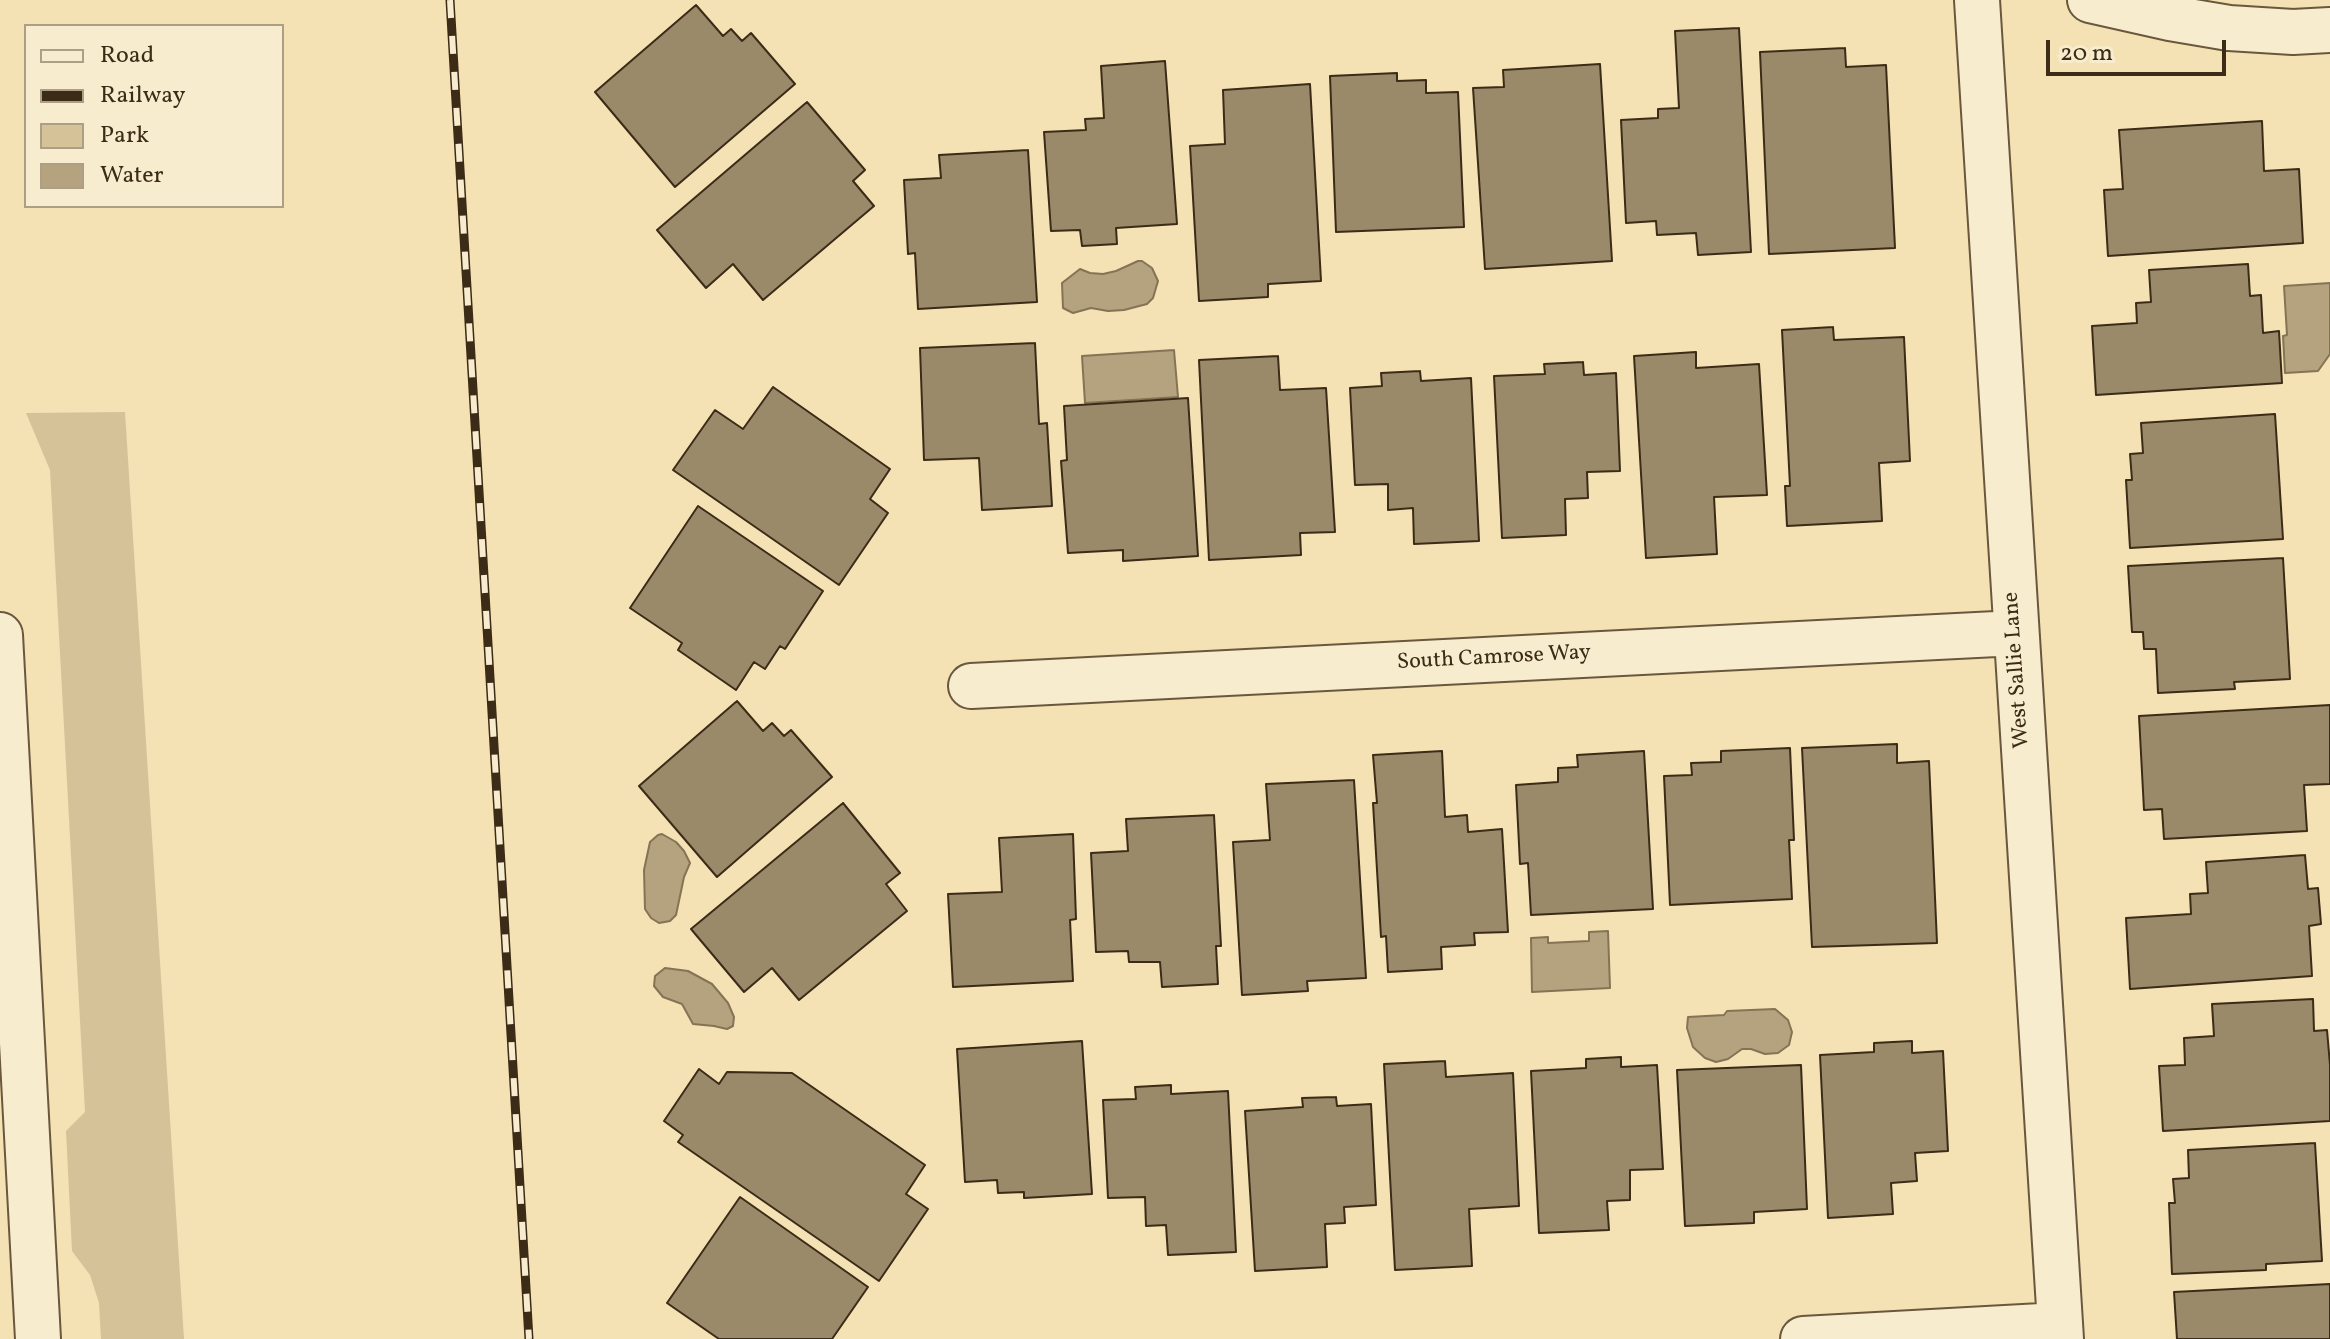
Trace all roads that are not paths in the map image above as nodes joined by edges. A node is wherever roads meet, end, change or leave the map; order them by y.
1 (1977, 0) edge
2 (2090, 0) edge
3 (2330, 30) edge
4 (2016, 633) junction
5 (0, 635) edge
6 (971, 686) dead end
7 (5, 830) edge
8 (17, 1277) edge
9 (2061, 1332) edge
10 (38, 1339) edge
11 (1803, 1339) edge

1 - 4 street, West Sallie Lane
2 - 3 street
4 - 6 street, South Camrose Way
4 - 9 street, West Sallie Lane
5 - 7 street
7 - 8 street
8 - 10 street
9 - 11 street

